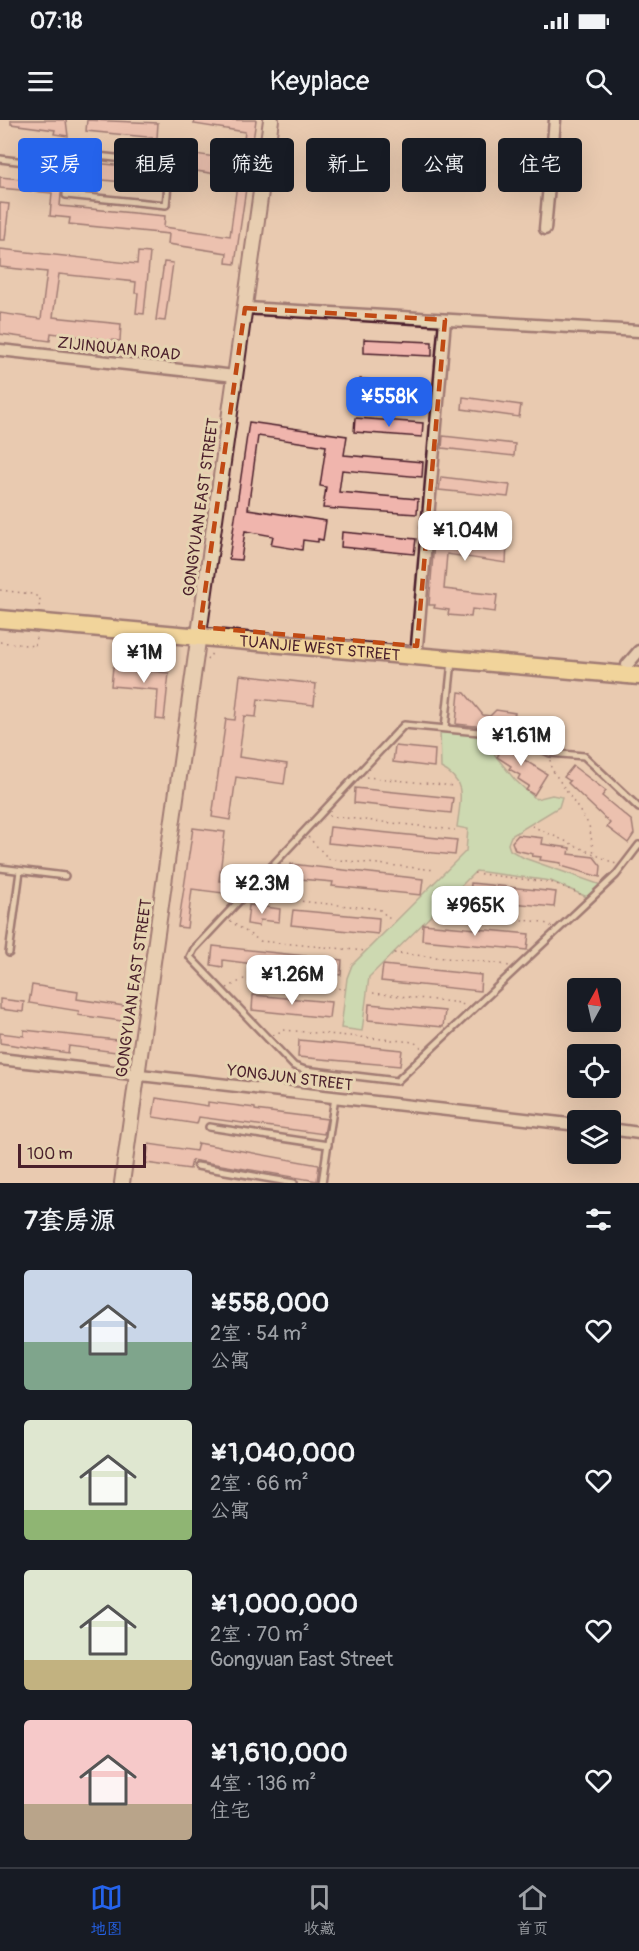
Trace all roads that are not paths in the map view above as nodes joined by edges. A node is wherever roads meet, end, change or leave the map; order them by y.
1 (271, 120) edge
2 (555, 120) edge
3 (0, 159) edge
4 (18, 161) edge
5 (68, 167) joint
6 (545, 229) dead end
7 (244, 308) junction
8 (445, 320) junction
9 (639, 331) edge
10 (0, 350) edge
11 (235, 376) junction
12 (0, 609) edge
13 (38, 617) junction
14 (0, 619) edge
15 (200, 631) junction
16 (417, 646) junction
17 (639, 651) edge
18 (452, 658) junction
19 (635, 669) edge
20 (445, 728) junction
21 (639, 808) edge
22 (639, 844) edge
23 (0, 868) edge
24 (20, 871) junction
25 (66, 876) dead end
26 (9, 952) dead end
27 (0, 1059) edge
28 (137, 1075) junction
29 (335, 1097) junction
30 (567, 1124) edge
31 (209, 1127) dead end
32 (621, 1131) edge
33 (639, 1133) edge
34 (328, 1145) junction
35 (197, 1166) dead end
36 (122, 1183) edge
37 (294, 1183) edge
38 (322, 1183) edge

1 - 7 street, GONGYUAN EAST STREET
2 - 6 street
3 - 4 lane
5 - 5 lane
7 - 8 street
7 - 11 street, GONGYUAN EAST STREET
8 - 9 street
8 - 16 street
10 - 11 street, ZIJINQUAN ROAD
11 - 15 street, GONGYUAN EAST STREET
12 - 13 main road, TUANJIE WEST STREET
13 - 14 main road, TUANJIE WEST STREET
13 - 15 main road, TUANJIE WEST STREET
15 - 16 main road, TUANJIE WEST STREET
15 - 18 main road, TUANJIE WEST STREET
15 - 28 street, GONGYUAN EAST STREET
16 - 19 main road, TUANJIE WEST STREET
17 - 19 street
18 - 19 main road, TUANJIE WEST STREET
18 - 20 lane
20 - 21 lane
20 - 22 lane
23 - 24 lane
24 - 25 lane
24 - 26 lane
27 - 28 street, YONGJUN STREET
28 - 29 street, YONGJUN STREET
28 - 36 street, GONGYUAN EAST STREET
29 - 30 street, YONGJUN STREET
29 - 34 lane
31 - 34 lane
32 - 33 street
34 - 38 lane
35 - 37 lane

